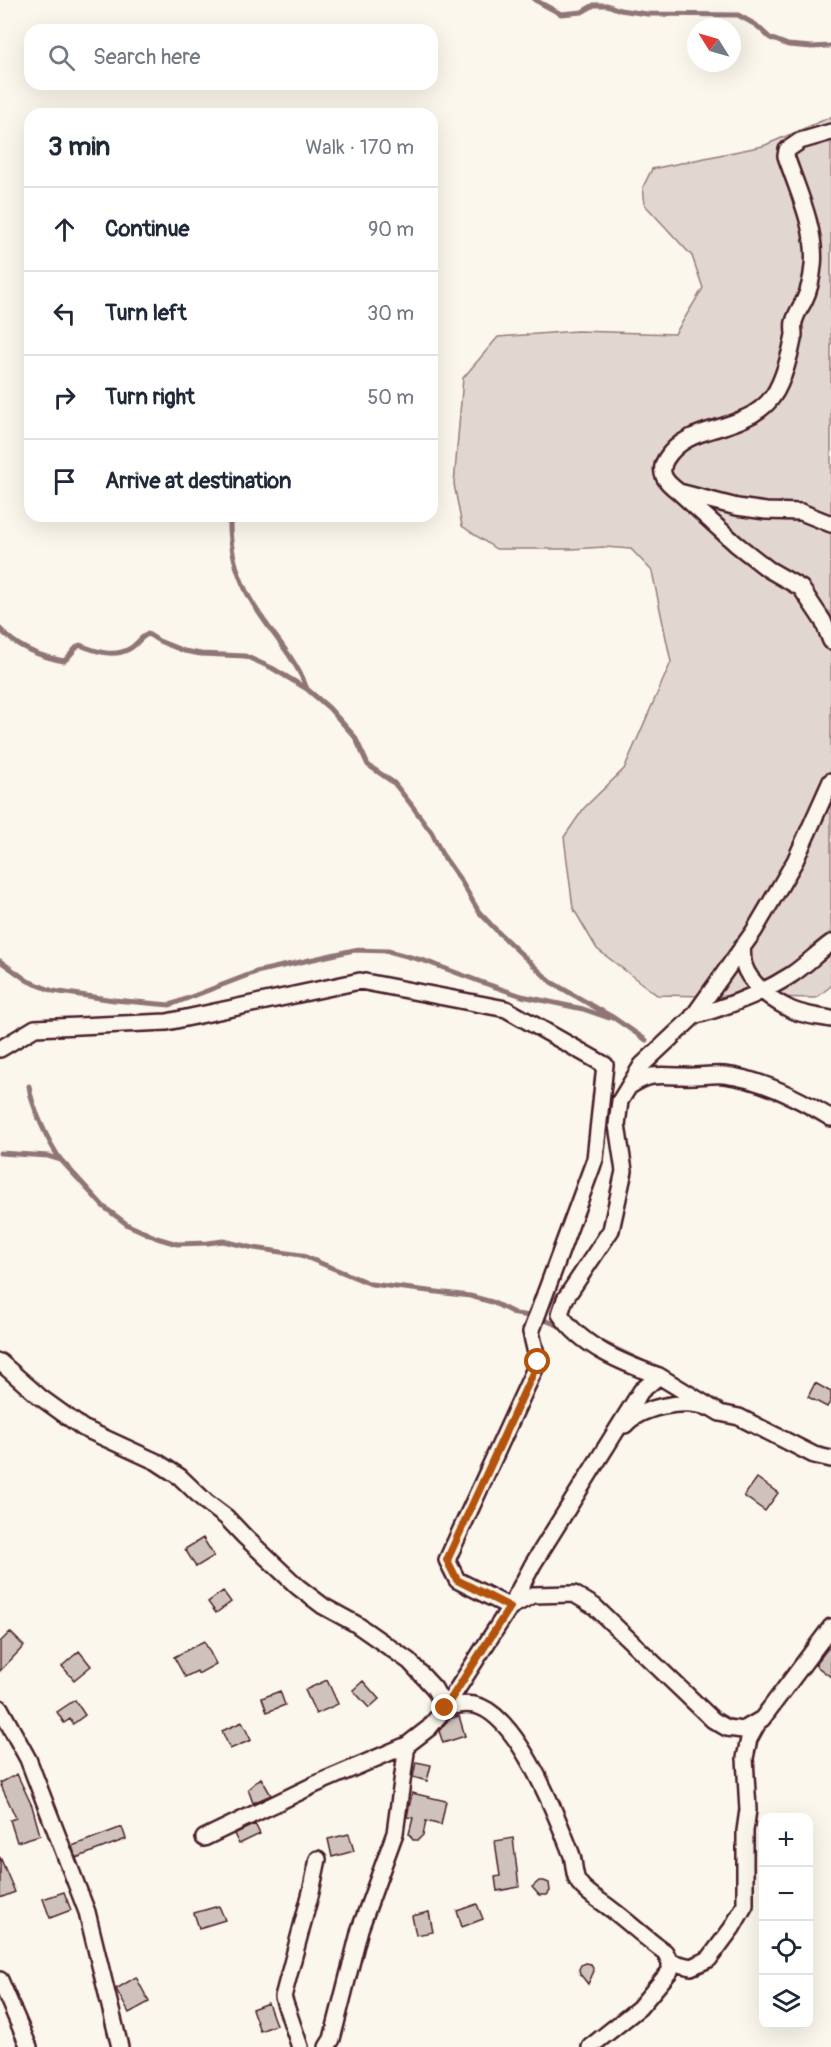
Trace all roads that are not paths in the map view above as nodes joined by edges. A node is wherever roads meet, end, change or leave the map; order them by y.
1 (831, 132) edge
2 (679, 492) junction
3 (831, 524) edge
4 (831, 641) edge
5 (831, 781) edge
6 (831, 943) edge
7 (742, 947) junction
8 (764, 991) junction
9 (693, 1016) junction
10 (831, 1019) edge
11 (0, 1049) edge
12 (627, 1088) junction
13 (831, 1118) edge
14 (0, 1362) edge
15 (659, 1376) junction
16 (720, 1413) junction
17 (614, 1435) junction
18 (831, 1459) edge
19 (510, 1607) junction
20 (831, 1627) edge
21 (0, 1708) edge
22 (445, 1708) junction
23 (759, 1721) junction
24 (407, 1745) junction
25 (204, 1838) dead end
26 (318, 1859) dead end
27 (670, 1962) junction
28 (0, 1980) edge
29 (29, 2047) edge
30 (120, 2047) edge
31 (300, 2047) edge
32 (327, 2047) edge
33 (590, 2047) edge

1 - 2 street
2 - 3 street
2 - 4 street
5 - 7 street
6 - 8 street
7 - 8 street
7 - 9 street
8 - 9 street
8 - 10 street
9 - 12 street
11 - 19 street
12 - 13 street
12 - 15 street
14 - 22 street
15 - 16 street
15 - 17 street
16 - 17 street
16 - 18 street
17 - 19 street
19 - 22 street
19 - 23 street
20 - 23 street
21 - 30 street
22 - 24 street
22 - 27 street
23 - 27 street
24 - 25 street
24 - 32 street
26 - 31 street
27 - 33 street
28 - 29 street

